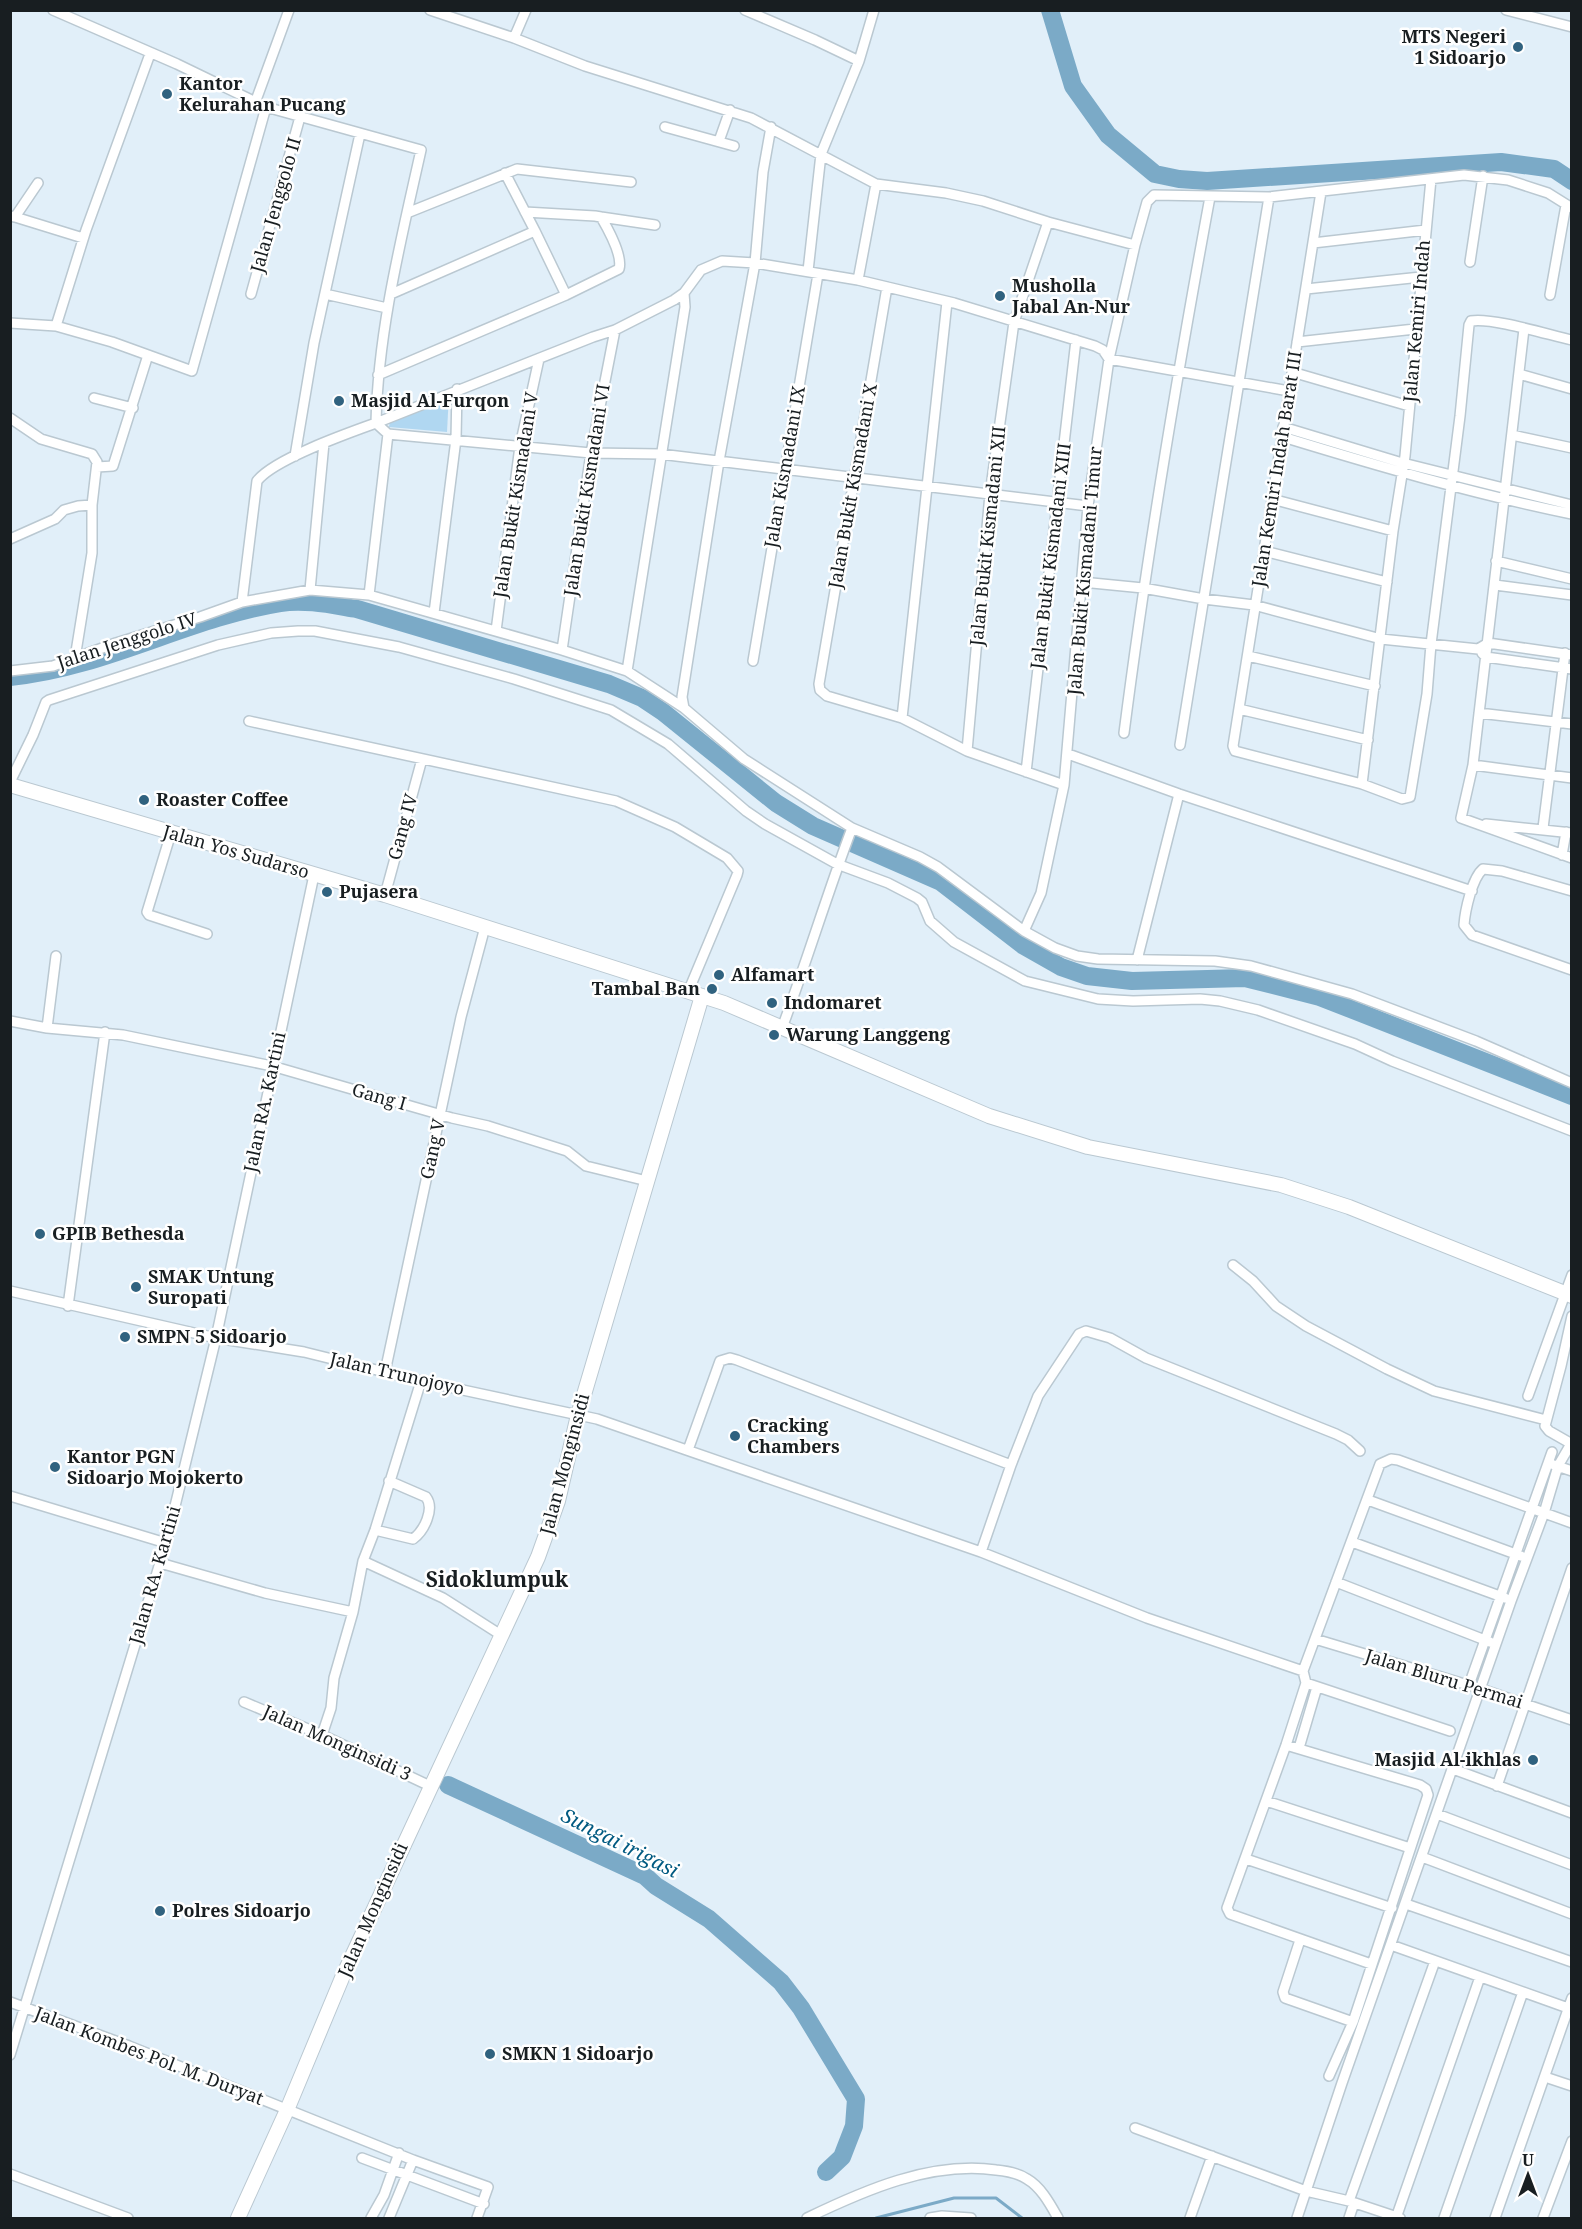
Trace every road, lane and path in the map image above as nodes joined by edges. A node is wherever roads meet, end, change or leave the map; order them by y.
1 (53, 10) edge
2 (289, 10) edge
3 (430, 10) edge
4 (526, 10) edge
5 (745, 10) edge
6 (874, 10) edge
7 (1506, 10) edge
8 (1525, 12) edge
9 (1572, 27) edge
10 (514, 38) junction
11 (150, 54) junction
12 (859, 61) junction
13 (255, 103) junction
14 (266, 107) junction
15 (730, 110) junction
16 (300, 117) junction
17 (665, 126) dead end
18 (771, 127) junction
19 (360, 134) junction
20 (719, 141) junction
21 (734, 146) dead end
22 (821, 154) junction
23 (505, 173) junction
24 (1484, 176) junction
25 (1431, 179) junction
26 (631, 182) dead end
27 (38, 183) dead end
28 (876, 184) junction
29 (1322, 192) junction
30 (1210, 197) junction
31 (1269, 197) junction
32 (1569, 206) edge
33 (525, 212) junction
34 (407, 213) junction
35 (13, 217) edge
36 (601, 217) junction
37 (1048, 222) junction
38 (655, 225) dead end
39 (1426, 230) junction
40 (534, 231) junction
41 (83, 238) junction
42 (1313, 243) junction
43 (1135, 245) junction
44 (1470, 262) dead end
45 (755, 263) junction
46 (808, 271) junction
47 (818, 274) junction
48 (1421, 277) junction
49 (858, 280) junction
50 (887, 287) junction
51 (1306, 289) junction
52 (684, 293) junction
53 (251, 294) dead end
54 (325, 294) junction
55 (391, 294) junction
56 (567, 295) junction
57 (1550, 295) dead end
58 (947, 302) junction
59 (387, 308) junction
60 (10, 322) edge
61 (1014, 322) junction
62 (56, 326) junction
63 (1415, 329) junction
64 (1524, 329) junction
65 (615, 330) junction
66 (1076, 340) junction
67 (1572, 340) edge
68 (1297, 342) junction
69 (148, 355) junction
70 (539, 359) junction
71 (1109, 359) junction
72 (1178, 372) junction
73 (1292, 372) junction
74 (1519, 374) junction
75 (378, 375) junction
76 (1239, 382) junction
77 (458, 389) junction
78 (1572, 389) edge
79 (1289, 391) junction
80 (94, 398) dead end
81 (1409, 406) junction
82 (133, 408) junction
83 (10, 418) edge
84 (376, 423) junction
85 (1283, 427) junction
86 (388, 434) junction
87 (1512, 435) junction
88 (1283, 437) junction
89 (456, 439) junction
90 (324, 442) junction
91 (520, 446) junction
92 (1572, 448) edge
93 (591, 453) junction
94 (660, 454) junction
95 (296, 456) junction
96 (719, 461) junction
97 (97, 467) junction
98 (1403, 468) junction
99 (785, 469) junction
100 (856, 477) junction
101 (1451, 480) junction
102 (928, 485) junction
103 (1506, 490) junction
104 (990, 494) junction
105 (1272, 499) junction
106 (1504, 500) junction
107 (1056, 503) junction
108 (92, 505) junction
109 (1572, 505) edge
110 (1088, 506) junction
111 (1572, 514) edge
112 (1393, 531) junction
113 (10, 539) edge
114 (1264, 551) junction
115 (1496, 561) junction
116 (1572, 579) edge
117 (1082, 582) junction
118 (1387, 582) junction
119 (1495, 585) junction
120 (1143, 588) junction
121 (310, 590) junction
122 (1572, 595) edge
123 (369, 596) junction
124 (1204, 599) junction
125 (242, 602) junction
126 (1254, 605) junction
127 (434, 613) junction
128 (496, 631) junction
129 (1381, 639) junction
130 (1488, 643) junction
131 (1431, 644) junction
132 (1478, 649) junction
133 (562, 650) junction
134 (1568, 654) edge
135 (1248, 656) junction
136 (1486, 657) junction
137 (75, 658) junction
138 (753, 661) dead end
139 (1567, 668) edge
140 (10, 671) edge
141 (627, 671) junction
142 (1375, 686) junction
143 (684, 708) junction
144 (1239, 709) junction
145 (1479, 713) junction
146 (902, 718) junction
147 (249, 721) dead end
148 (1556, 722) junction
149 (1572, 724) edge
150 (1124, 733) dead end
151 (1368, 740) junction
152 (1180, 745) dead end
153 (966, 751) junction
154 (1068, 754) junction
155 (422, 759) junction
156 (1473, 765) junction
157 (1026, 772) junction
158 (1550, 775) junction
159 (1572, 778) edge
160 (10, 784) edge
161 (1362, 784) junction
162 (1064, 785) junction
163 (1179, 794) junction
164 (1474, 823) junction
165 (1543, 828) junction
166 (850, 832) junction
167 (1569, 832) edge
168 (171, 833) junction
169 (1567, 856) edge
170 (839, 861) junction
171 (314, 875) junction
172 (1472, 891) junction
173 (1572, 891) edge
174 (385, 895) junction
175 (485, 927) junction
176 (1024, 931) junction
177 (207, 934) dead end
178 (56, 956) dead end
179 (1137, 960) junction
180 (1572, 970) edge
181 (688, 992) junction
182 (702, 996) junction
183 (10, 1021) edge
184 (47, 1028) junction
185 (782, 1028) junction
186 (105, 1032) junction
187 (272, 1066) junction
188 (1572, 1083) edge
189 (440, 1114) junction
190 (1572, 1131) edge
191 (647, 1181) junction
192 (1233, 1265) dead end
193 (1572, 1275) edge
194 (10, 1291) edge
195 (1568, 1294) edge
196 (68, 1306) junction
197 (1572, 1316) edge
198 (216, 1338) junction
199 (385, 1372) junction
200 (421, 1381) junction
201 (1528, 1396) dead end
202 (578, 1415) junction
203 (1546, 1420) junction
204 (1571, 1443) edge
205 (688, 1450) junction
206 (1360, 1451) dead end
207 (1552, 1452) dead end
208 (1547, 1464) junction
209 (1011, 1465) junction
210 (1558, 1466) junction
211 (1572, 1471) edge
212 (389, 1481) junction
213 (10, 1496) edge
214 (1368, 1500) junction
215 (1532, 1509) junction
216 (1544, 1513) junction
217 (1572, 1523) edge
218 (375, 1530) junction
219 (1352, 1542) junction
220 (166, 1543) junction
221 (981, 1552) junction
222 (1516, 1554) junction
223 (1527, 1559) junction
224 (363, 1561) junction
225 (160, 1563) junction
226 (1572, 1568) edge
227 (1336, 1582) junction
228 (1500, 1596) junction
229 (1511, 1601) junction
230 (353, 1612) junction
231 (501, 1635) junction
232 (1316, 1639) junction
233 (1486, 1640) junction
234 (1496, 1645) junction
235 (1304, 1671) junction
236 (1306, 1683) junction
237 (1469, 1685) junction
238 (1317, 1687) junction
239 (1481, 1689) junction
240 (244, 1702) dead end
241 (1525, 1704) junction
242 (1570, 1717) edge
243 (1450, 1731) dead end
244 (322, 1735) junction
245 (1286, 1745) junction
246 (1299, 1748) junction
247 (1453, 1769) junction
248 (430, 1786) junction
249 (1497, 1786) junction
250 (1266, 1801) junction
251 (1572, 1813) edge
252 (1437, 1814) junction
253 (1410, 1848) junction
254 (1422, 1857) junction
255 (1246, 1859) junction
256 (1572, 1865) edge
257 (1406, 1904) junction
258 (1392, 1908) junction
259 (1572, 1914) edge
260 (1300, 1940) junction
261 (1391, 1945) junction
262 (1435, 1961) junction
263 (1572, 1962) edge
264 (1371, 1964) junction
265 (1480, 1977) junction
266 (1523, 1992) junction
267 (10, 2002) edge
268 (25, 2007) junction
269 (1569, 2009) edge
270 (1353, 2022) junction
271 (10, 2055) edge
272 (1329, 2076) dead end
273 (1545, 2077) junction
274 (1572, 2086) edge
275 (287, 2110) junction
276 (1135, 2127) dead end
277 (1572, 2141) edge
278 (399, 2153) junction
279 (1212, 2156) junction
280 (362, 2158) dead end
281 (413, 2160) junction
282 (393, 2169) junction
283 (10, 2174) edge
284 (406, 2176) junction
285 (1306, 2190) junction
286 (1352, 2202) junction
287 (484, 2204) junction
288 (128, 2218) edge
289 (238, 2218) edge
290 (371, 2218) edge
291 (389, 2218) edge
292 (477, 2218) edge
293 (807, 2218) edge
294 (930, 2218) edge
295 (971, 2218) edge
296 (1058, 2218) edge
297 (1190, 2218) edge
298 (1297, 2218) edge
299 (1349, 2218) edge
300 (1397, 2218) edge
301 (1444, 2218) edge
302 (1495, 2218) edge
303 (1543, 2218) edge

1 - 11 street
2 - 13 street
3 - 10 street
4 - 10 street
5 - 12 street
6 - 12 street
7 - 8 street
8 - 9 street
10 - 15 street
11 - 13 street
11 - 41 street
12 - 22 street
13 - 14 street
14 - 16 street
14 - 69 street
15 - 18 street
15 - 20 street
16 - 19 street
16 - 53 street, Jalan Jenggolo II
17 - 20 street
18 - 22 street
18 - 45 street
19 - 34 street
19 - 54 street
20 - 21 street
22 - 28 street
22 - 46 street
23 - 26 street
23 - 33 street
23 - 34 street
24 - 25 street
24 - 32 street
24 - 44 street
25 - 29 street
25 - 39 street, Jalan Kemiri Indah
27 - 35 street
28 - 37 street
28 - 49 street
29 - 31 street
29 - 42 street, Jalan Kemiri Indah Barat III
30 - 31 street
30 - 43 street, Jalan Bukit Kismadani Timur
30 - 72 street
31 - 76 street
32 - 57 street
33 - 36 street
33 - 40 street
34 - 55 street
35 - 41 street
36 - 38 street
36 - 56 street
37 - 43 street
37 - 61 street, Jalan Bukit Kismadani XII
39 - 42 street
39 - 48 street, Jalan Kemiri Indah
40 - 55 street
40 - 56 street
41 - 62 street
42 - 51 street, Jalan Kemiri Indah Barat III
43 - 71 street, Jalan Bukit Kismadani Timur
45 - 46 street
45 - 52 street
45 - 96 street
46 - 47 street
47 - 49 street
47 - 99 street, Jalan Kismadani IX
48 - 51 street
48 - 63 street, Jalan Kemiri Indah
49 - 50 street
50 - 58 street
50 - 100 street, Jalan Bukit Kismadani X
51 - 68 street, Jalan Kemiri Indah Barat III
52 - 65 street
52 - 94 street
54 - 59 street
54 - 95 street
55 - 59 street
56 - 75 street
58 - 61 street
58 - 102 street
59 - 75 street
60 - 62 street
61 - 66 street
61 - 104 street, Jalan Bukit Kismadani XII
62 - 69 street
63 - 68 street
63 - 81 street, Jalan Kemiri Indah
64 - 67 street
64 - 74 street
64 - 101 street
65 - 70 street
65 - 93 street, Jalan Bukit Kismadani VI
66 - 71 street
66 - 107 street, Jalan Bukit Kismadani XIII
68 - 73 street, Jalan Kemiri Indah Barat III
69 - 82 street
70 - 77 street
70 - 91 street, Jalan Bukit Kismadani V
71 - 72 street
71 - 110 street, Jalan Bukit Kismadani Timur
72 - 76 street
72 - 120 street
73 - 79 street, Jalan Kemiri Indah Barat III
73 - 81 street
74 - 78 street
74 - 87 street
75 - 84 street
76 - 79 street
76 - 124 street
77 - 84 street
77 - 89 street
79 - 85 street, Jalan Kemiri Indah Barat III
80 - 82 street
81 - 98 street, Jalan Kemiri Indah
82 - 97 street
83 - 97 street
84 - 86 street
84 - 90 street
85 - 88 street, Jalan Kemiri Indah Barat III
85 - 98 street
86 - 89 street
86 - 123 street
87 - 92 street
87 - 103 street
88 - 98 street
88 - 105 street, Jalan Kemiri Indah Barat III
89 - 91 street
89 - 127 street
90 - 95 street
90 - 121 street
91 - 93 street
91 - 128 street, Jalan Bukit Kismadani V
93 - 94 street
93 - 133 street, Jalan Bukit Kismadani VI
94 - 96 street
94 - 141 street
95 - 125 street
96 - 99 street
96 - 143 street
97 - 108 street
98 - 101 street
98 - 112 street, Jalan Kemiri Indah
99 - 100 street
99 - 138 street, Jalan Kismadani IX
100 - 102 street
100 - 146 street, Jalan Bukit Kismadani X
101 - 103 street
101 - 106 street
101 - 131 street
102 - 104 street
102 - 146 street
103 - 106 street
103 - 109 street
104 - 107 street
104 - 153 street, Jalan Bukit Kismadani XII
105 - 112 street
105 - 114 street, Jalan Kemiri Indah Barat III
106 - 111 street
106 - 115 street
107 - 110 street
107 - 157 street, Jalan Bukit Kismadani XIII
108 - 113 street
108 - 137 street
110 - 117 street, Jalan Bukit Kismadani Timur
112 - 118 street, Jalan Kemiri Indah
114 - 118 street
114 - 126 street, Jalan Kemiri Indah Barat III
115 - 116 street
115 - 119 street
117 - 120 street
117 - 154 street, Jalan Bukit Kismadani Timur
118 - 129 street, Jalan Kemiri Indah
119 - 122 street
119 - 130 street
120 - 124 street
120 - 150 street
121 - 123 street, Jalan Jenggolo IV
121 - 125 street, Jalan Jenggolo IV
123 - 127 street, Jalan Jenggolo IV
124 - 126 street
124 - 152 street
125 - 137 street, Jalan Jenggolo IV
126 - 129 street
126 - 135 street, Jalan Kemiri Indah Barat III
127 - 128 street, Jalan Jenggolo IV
128 - 133 street, Jalan Jenggolo IV
129 - 131 street
129 - 142 street, Jalan Kemiri Indah
130 - 132 street
130 - 134 street
130 - 136 street
131 - 132 street
131 - 161 street
132 - 136 street
133 - 141 street, Jalan Jenggolo IV
134 - 139 street
135 - 142 street
135 - 144 street, Jalan Kemiri Indah Barat III
136 - 139 street
136 - 145 street
137 - 140 street, Jalan Jenggolo IV
139 - 148 street
141 - 143 street, Jalan Jenggolo IV
142 - 151 street, Jalan Kemiri Indah
143 - 166 street, Jalan Jenggolo IV
144 - 151 street
144 - 161 street, Jalan Kemiri Indah Barat III
145 - 148 street
145 - 156 street
146 - 153 street
147 - 155 street
148 - 149 street
148 - 158 street
151 - 161 street, Jalan Kemiri Indah
153 - 157 street
154 - 162 street, Jalan Bukit Kismadani Timur
154 - 163 street
155 - 174 street, Gang IV
155 - 181 street
156 - 158 street
156 - 164 street
157 - 162 street
158 - 159 street
158 - 165 street
160 - 168 main road, Jalan Yos Sudarso
160 - 170 street
162 - 176 street, Jalan Bukit Kismadani Timur
163 - 172 street
163 - 179 street
164 - 165 street
164 - 169 street
165 - 167 street
166 - 170 street
166 - 176 street, Jalan Jenggolo IV
167 - 169 street
168 - 171 main road, Jalan Yos Sudarso
168 - 177 street
170 - 185 street
170 - 190 street
171 - 174 main road, Jalan Yos Sudarso
171 - 187 street, Jalan RA. Kartini
172 - 173 street
172 - 180 street
174 - 175 main road, Jalan Yos Sudarso
175 - 181 main road, Jalan Yos Sudarso
175 - 189 street, Gang V
176 - 179 street, Jalan Jenggolo IV
178 - 184 street
179 - 188 street, Jalan Jenggolo IV
181 - 182 main road, Jalan Yos Sudarso
182 - 185 main road, Jalan Yos Sudarso
182 - 191 main road, Jalan Monginsidi
183 - 184 street, Gang I
184 - 186 street, Gang I
185 - 195 main road, Jalan Yos Sudarso
186 - 187 street, Gang I
186 - 196 street
187 - 189 street, Gang I
187 - 198 street, Jalan RA. Kartini
189 - 191 street, Gang I
189 - 199 street, Gang V
191 - 202 main road, Jalan Monginsidi
192 - 203 street
193 - 195 street
194 - 196 street, Jalan Trunojoyo
195 - 201 street
196 - 198 street, Jalan Trunojoyo
197 - 203 street
198 - 199 street, Jalan Trunojoyo
198 - 220 street, Jalan RA. Kartini
199 - 200 street, Jalan Trunojoyo
200 - 202 street, Jalan Trunojoyo
200 - 212 street
202 - 205 street, Jalan Trunojoyo
202 - 231 main road, Jalan Monginsidi
203 - 204 street
204 - 210 street
205 - 209 street
205 - 221 street, Jalan Trunojoyo
206 - 209 street
207 - 208 street
208 - 210 street
208 - 215 street
209 - 221 street
210 - 211 street
210 - 216 street
212 - 218 street
212 - 218 street
213 - 220 street
214 - 215 street
214 - 219 street
214 - 222 street
215 - 216 street
215 - 222 street
216 - 217 street
216 - 223 street
218 - 224 street
219 - 227 street
219 - 228 street
220 - 225 street, Jalan RA. Kartini
221 - 235 street, Jalan Trunojoyo
222 - 223 street
222 - 228 street
223 - 229 street
224 - 230 street
224 - 231 street
225 - 230 street
225 - 268 street, Jalan RA. Kartini
226 - 241 street
227 - 232 street
227 - 233 street
228 - 229 street
228 - 233 street
229 - 234 street
230 - 244 street
231 - 248 main road, Jalan Monginsidi
232 - 235 street
232 - 237 street, Jalan Bluru Permai
233 - 234 street
233 - 237 street
234 - 239 street
235 - 236 street
236 - 238 street
236 - 245 street
237 - 239 street, Jalan Bluru Permai
238 - 243 street
238 - 246 street
239 - 241 street, Jalan Bluru Permai
239 - 247 street
240 - 244 street, Jalan Monginsidi 3
241 - 242 street, Jalan Bluru Permai
241 - 249 street
244 - 248 street, Jalan Monginsidi 3
245 - 246 street
245 - 250 street
246 - 253 street
247 - 249 street
247 - 252 street
248 - 275 main road, Jalan Monginsidi
249 - 251 street
250 - 253 street
250 - 255 street
252 - 254 street
252 - 256 street
253 - 258 street
254 - 257 street
254 - 259 street
255 - 258 street
255 - 260 street
257 - 261 street
257 - 263 street
258 - 264 street
260 - 264 street
260 - 270 street
261 - 262 street
261 - 285 street
262 - 265 street
262 - 286 street
264 - 270 street
265 - 266 street
265 - 300 street
266 - 269 street
266 - 301 street
267 - 268 street, Jalan Kombes Pol. M. Duryat
268 - 271 street, Jalan RA. Kartini
268 - 275 street, Jalan Kombes Pol. M. Duryat
269 - 273 street
270 - 272 street
273 - 274 street
273 - 302 street
275 - 278 street, Jalan Kombes Pol. M. Duryat
275 - 289 main road, Jalan Monginsidi
276 - 279 street
277 - 303 street
278 - 281 street, Jalan Kombes Pol. M. Duryat
278 - 282 street
279 - 285 street
279 - 297 street
280 - 282 street
281 - 284 street
281 - 287 street, Jalan Kombes Pol. M. Duryat
282 - 284 street
282 - 290 street
283 - 288 street
284 - 287 street
284 - 291 street
285 - 286 street
285 - 298 street
286 - 299 street
286 - 300 street
287 - 292 street
293 - 296 street
294 - 295 street

